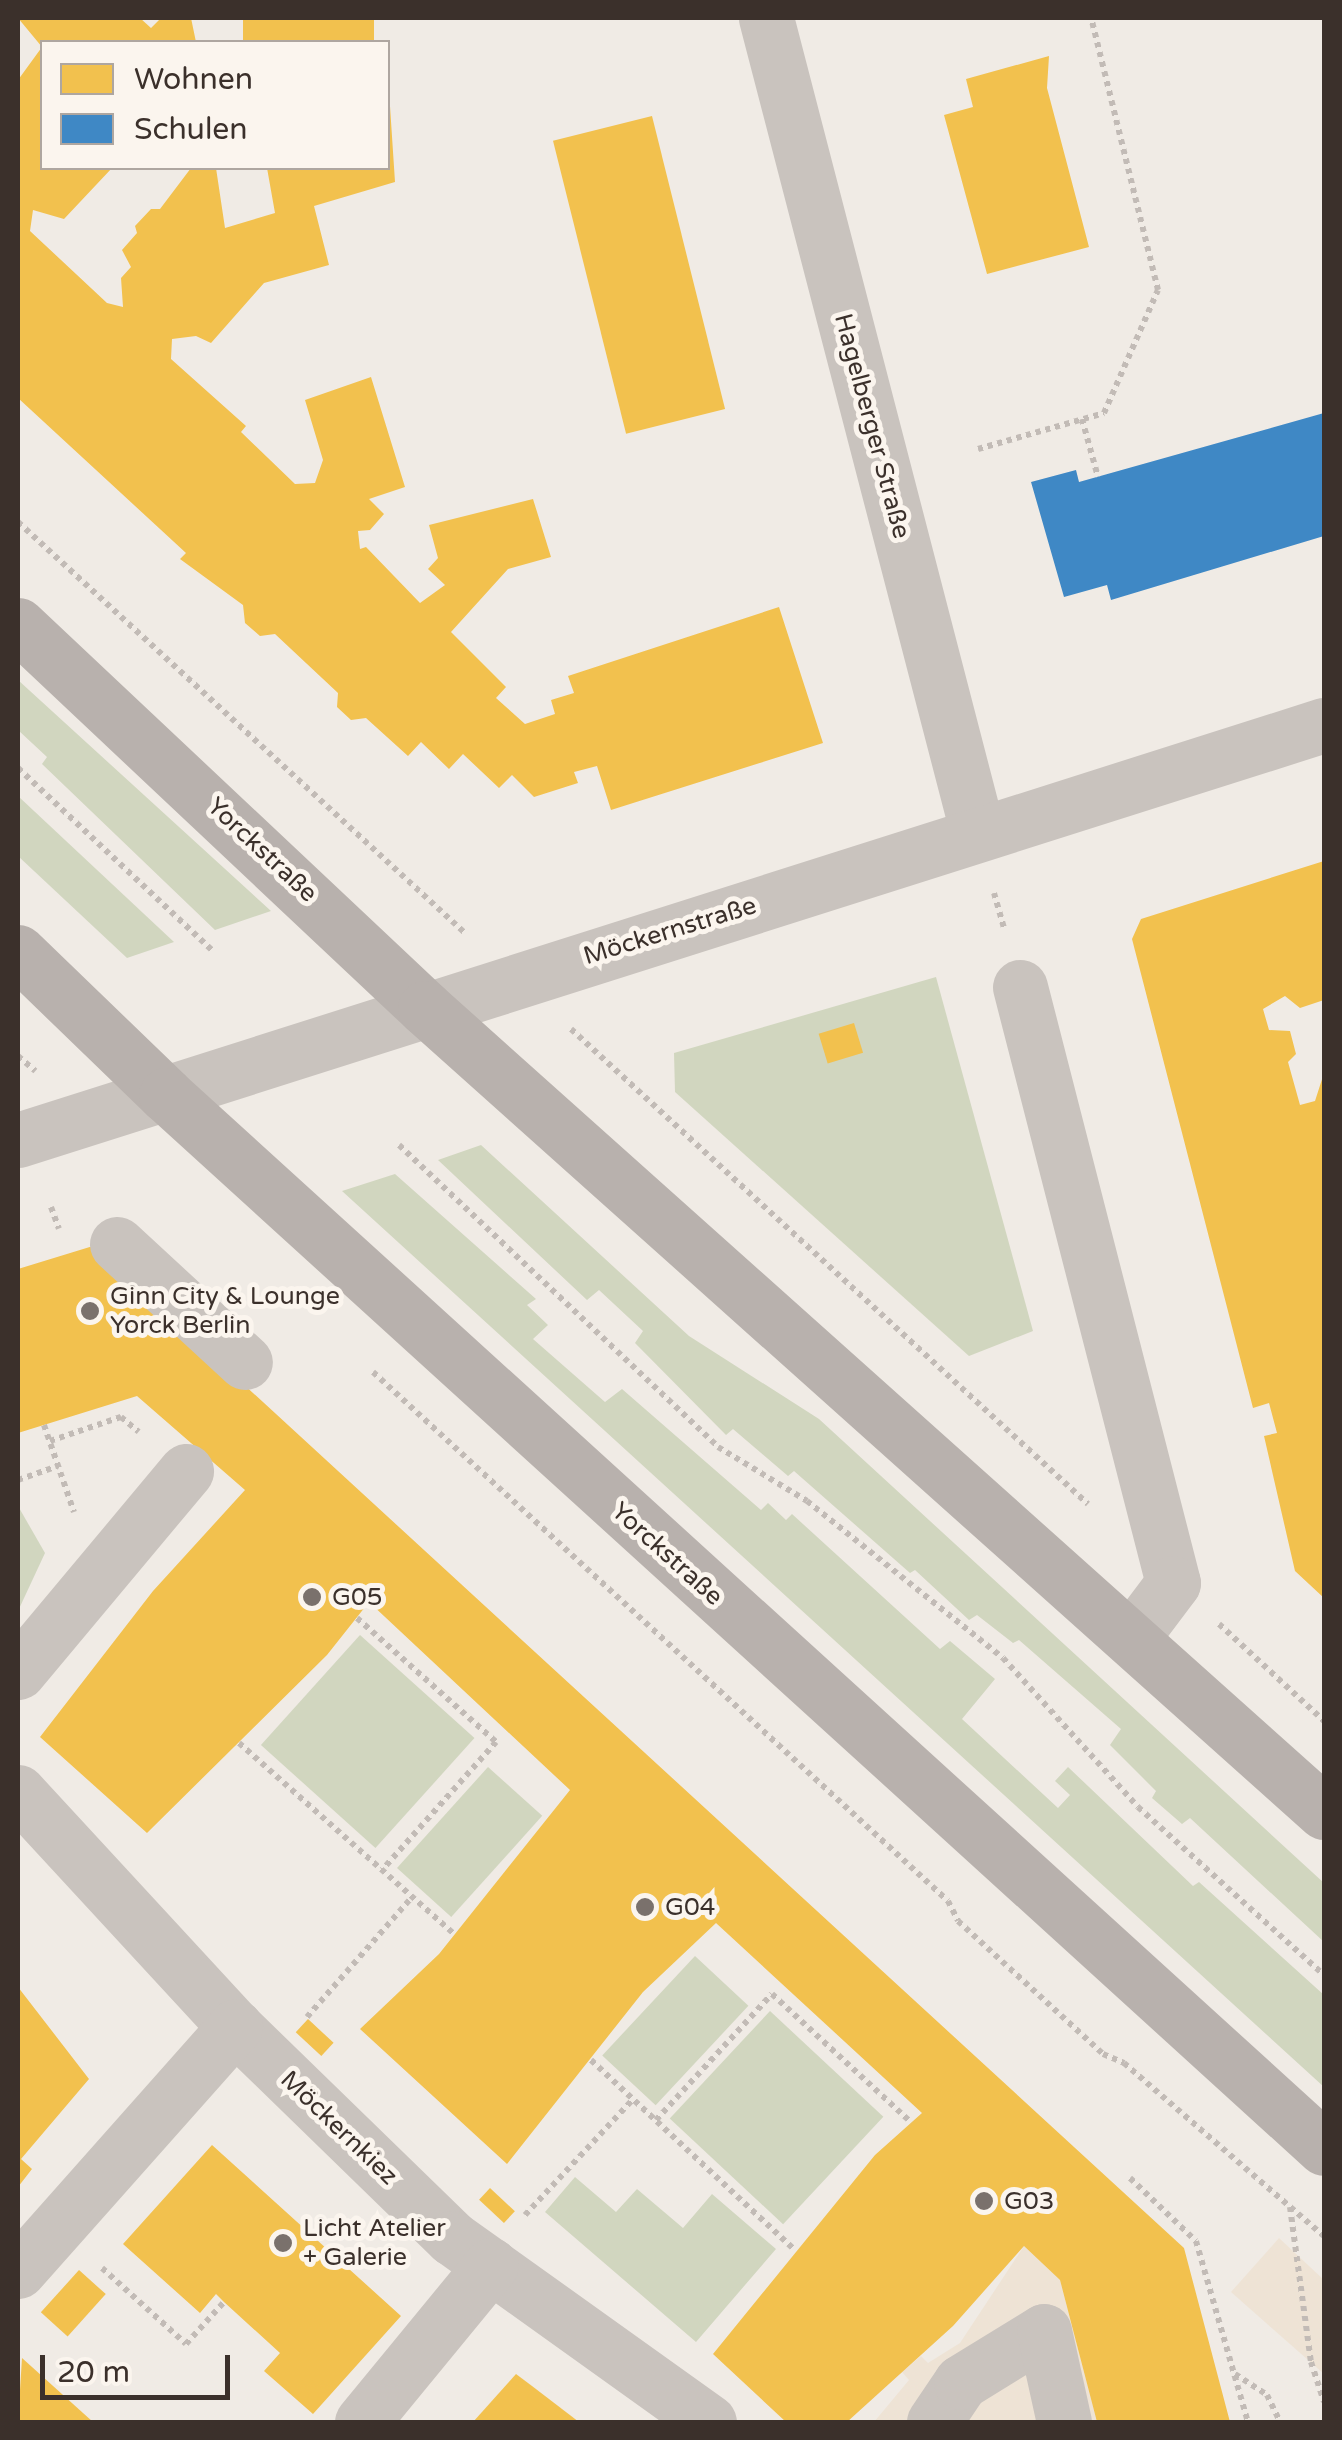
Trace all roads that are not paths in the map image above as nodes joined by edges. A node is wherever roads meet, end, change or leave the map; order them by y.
1 (766, 18) edge
2 (18, 625) edge
3 (1324, 726) edge
4 (978, 834) junction
5 (18, 952) edge
6 (1020, 987) dead end
7 (426, 1008) junction
8 (166, 1095) junction
9 (18, 1140) edge
10 (117, 1244) dead end
11 (245, 1362) dead end
12 (186, 1471) dead end
13 (1133, 1636) junction
14 (18, 1672) edge
15 (18, 1792) edge
16 (1324, 1812) edge
17 (236, 2027) junction
18 (1324, 2148) edge
19 (491, 2265) junction
20 (18, 2271) edge
21 (362, 2422) edge
22 (710, 2422) edge
23 (934, 2422) edge
24 (1064, 2422) edge

1 - 4 street, Hagelberger Straße
2 - 7 main road, Yorckstraße
3 - 4 street, Möckernstraße
4 - 7 street, Möckernstraße
5 - 8 main road, Yorckstraße
6 - 13 street
7 - 8 street, Möckernstraße
7 - 13 main road, Yorckstraße
8 - 9 street, Möckernstraße
8 - 18 main road, Yorckstraße
10 - 11 street
12 - 14 street
13 - 16 main road, Yorckstraße
15 - 17 street, Möckernkiez
17 - 19 street, Möckernkiez
17 - 20 street
19 - 21 street
19 - 22 street, Möckernkiez
23 - 24 street

